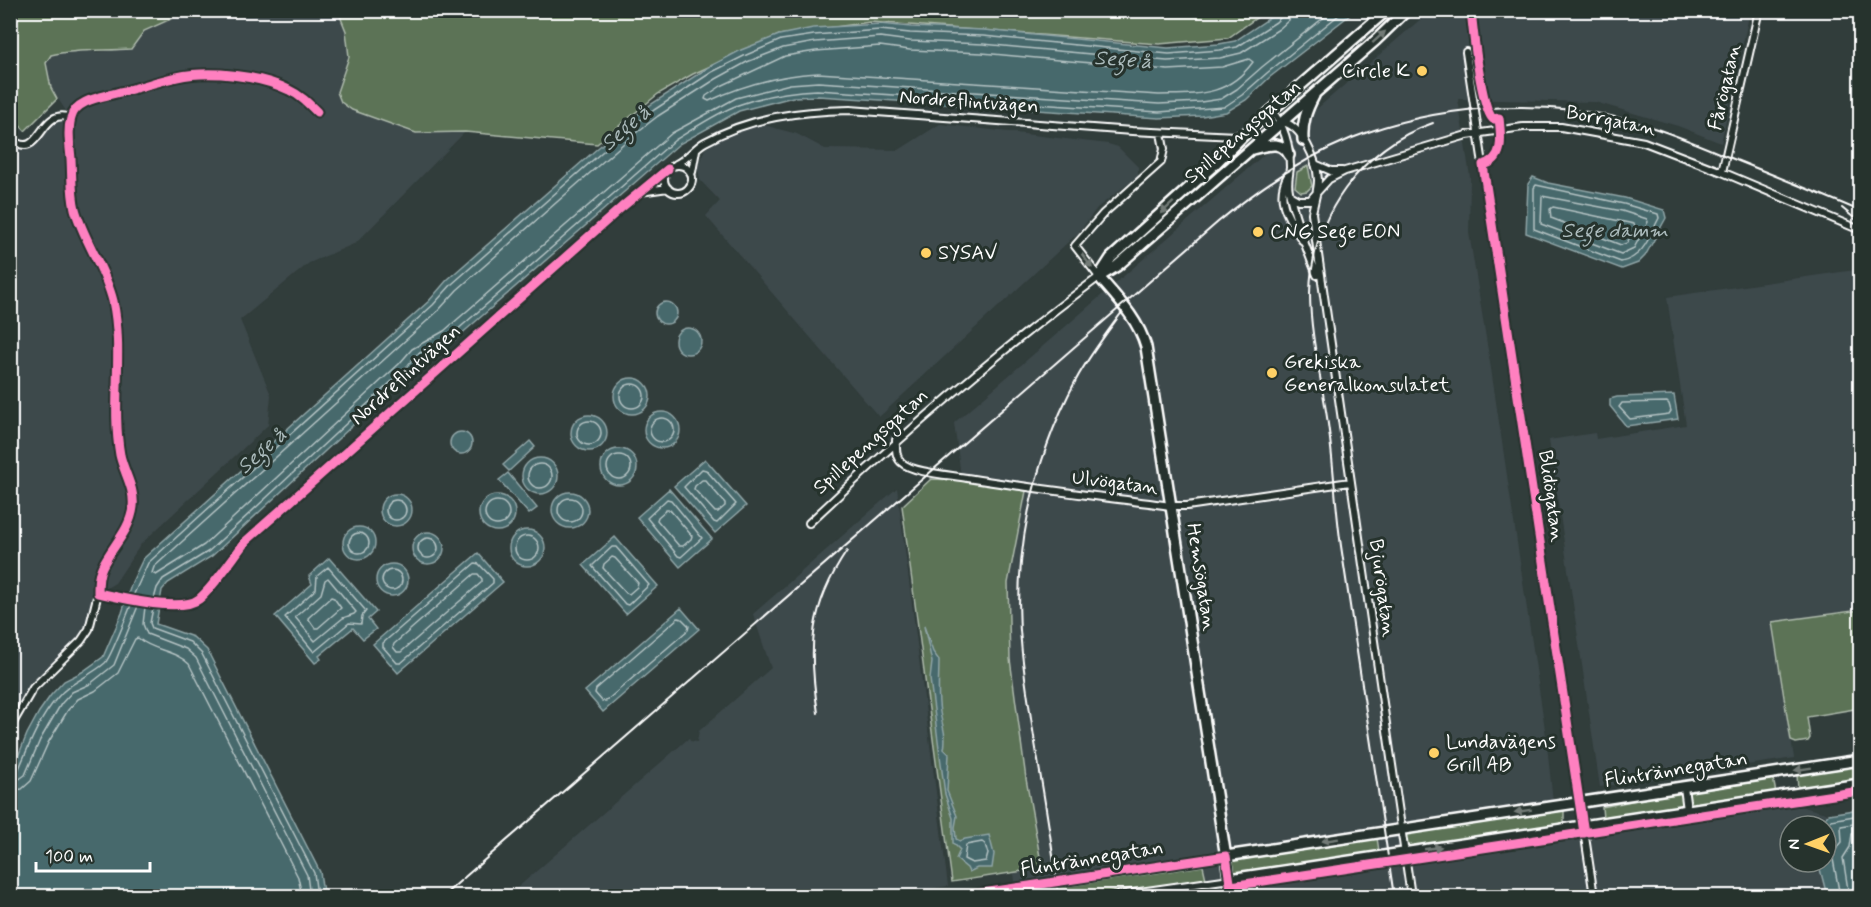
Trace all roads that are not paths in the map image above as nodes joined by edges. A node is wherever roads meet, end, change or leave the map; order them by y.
1 (1387, 10) edge
2 (1407, 10) edge
3 (1759, 10) edge
4 (1466, 52) dead end
5 (1318, 89) junction
6 (1272, 111) junction
7 (317, 112) dead end
8 (71, 117) junction
9 (1281, 122) junction
10 (1247, 132) junction
11 (1161, 133) junction
12 (1478, 133) junction
13 (10, 138) edge
14 (1303, 140) junction
15 (696, 149) junction
16 (1250, 150) junction
17 (1289, 155) junction
18 (676, 164) junction
19 (1315, 164) junction
20 (668, 169) junction
21 (1345, 171) junction
22 (1289, 172) junction
23 (1722, 172) junction
24 (692, 173) junction
25 (668, 188) junction
26 (639, 192) junction
27 (1316, 193) junction
28 (1291, 196) junction
29 (1860, 230) edge
30 (1304, 244) junction
31 (1099, 277) junction
32 (1321, 284) junction
33 (896, 440) junction
34 (1350, 482) junction
35 (1172, 507) junction
36 (809, 523) dead end
37 (98, 594) junction
38 (10, 728) edge
39 (1860, 760) edge
40 (1860, 784) edge
41 (1684, 787) junction
42 (1581, 803) junction
43 (1687, 810) junction
44 (1584, 826) junction
45 (1401, 829) junction
46 (1404, 852) junction
47 (1226, 856) junction
48 (1230, 879) junction
49 (963, 897) edge
50 (1112, 897) edge
51 (1233, 897) edge
52 (1411, 897) edge
53 (1594, 897) edge

1 - 6 street, Spillepengsgatan
5 -> 2 street, Spillepengsgatan
3 - 23 street, Fårögatan
4 - 12 street, Blidögatan
5 - 9 street, Spillepengsgatan
5 - 14 street
6 - 9 street, Bjurögatan
6 - 10 street, Spillepengsgatan
7 - 8 street
8 - 13 street
8 - 37 street
9 - 14 street, Bjurögatan
9 - 16 street, Spillepengsgatan
9 - 17 street, Bjurögatan
10 - 11 street, Nordreflintvägen
10 -> 31 street, Spillepengsgatan
11 - 15 street, Nordreflintvägen
11 -> 31 street
12 - 21 street, Borrgatan
12 - 23 street, Borrgatan
12 - 42 street, Blidögatan
14 - 19 street, Bjurögatan
15 - 18 street, Nordreflintvägen
15 - 24 street
16 - 17 street
16 - 31 street, Spillepengsgatan
17 - 22 street, Bjurögatan
18 - 20 street
18 - 24 street
19 - 21 street, Borrgatan
19 - 27 street, Bjurögatan
20 - 25 street
20 - 26 street, Nordreflintvägen
21 - 27 street, Borrgatan
22 - 28 street, Bjurögatan
22 - 30 street, Bjurögatan
23 - 29 street, Borrgatan
24 - 25 street
25 - 26 street
26 - 37 street, Nordreflintvägen
27 - 28 street
27 - 32 street, Bjurögatan
28 - 30 street, Bjurögatan
30 - 32 street, Bjurögatan
31 - 33 street, Spillepengsgatan
31 - 35 street, Hemsögatan
32 - 34 street, Bjurögatan
33 - 35 street, Ulvögatan
33 - 36 street, Spillepengsgatan
34 - 35 street, Ulvögatan
34 - 45 street, Bjurögatan
35 - 47 street, Hemsögatan
37 - 38 street
39 -> 41 street, Flintrännegatan
40 - 43 street, Flintrännegatan
41 - 42 street, Flintrännegatan
41 - 43 street
42 - 44 street, Blidögatan
42 -> 45 street, Flintrännegatan
43 - 44 street, Flintrännegatan
46 -> 44 street, Flintrännegatan
44 - 53 street, Blidögatan
45 - 46 street, Bjurögatan
45 -> 47 street, Flintrännegatan
46 - 48 street, Flintrännegatan
46 - 52 street, Bjurögatan
47 - 48 street, Hemsögatan
47 - 49 street, Flintrännegatan
48 - 50 street, Flintrännegatan
48 - 51 street, Hemsögatan

